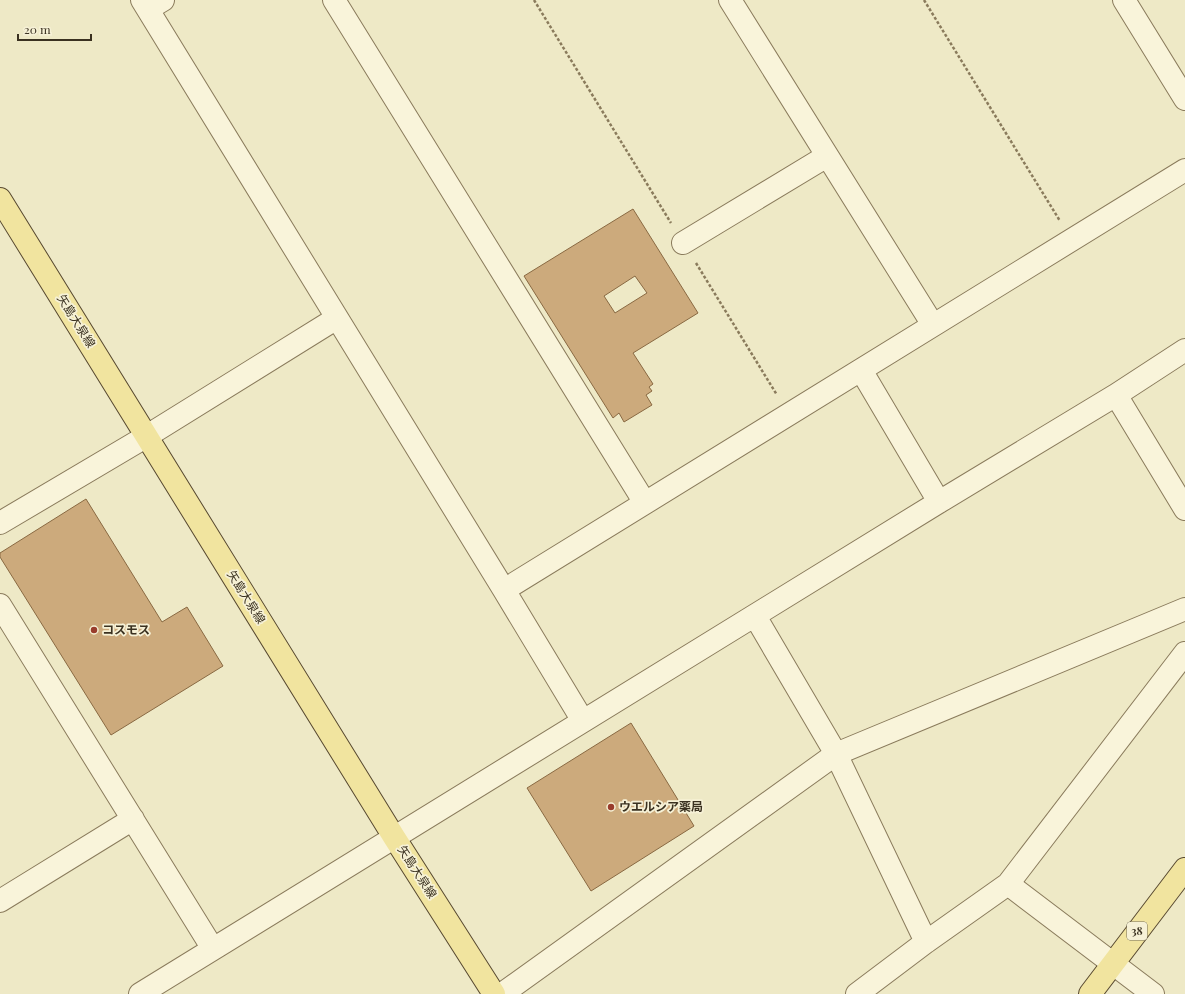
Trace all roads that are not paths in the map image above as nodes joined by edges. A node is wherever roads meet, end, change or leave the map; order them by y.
1 (334, 0) edge
2 (730, 0) edge
3 (1124, 0) edge
4 (151, 3) edge
5 (1185, 99) edge
6 (827, 156) junction
7 (1185, 170) edge
8 (0, 199) edge
9 (683, 243) road end
10 (338, 318) junction
11 (933, 325) junction
12 (1185, 350) edge
13 (861, 370) junction
14 (1116, 395) junction
15 (147, 436) junction
16 (939, 502) junction
17 (645, 503) junction
18 (1185, 509) edge
19 (0, 523) edge
20 (504, 590) junction
21 (0, 605) edge
22 (1185, 609) edge
23 (755, 616) junction
24 (1185, 653) edge
25 (583, 721) junction
26 (836, 754) junction
27 (133, 819) junction
28 (394, 837) junction
29 (1185, 869) edge
30 (1008, 884) junction
31 (0, 901) edge
32 (926, 942) junction
33 (213, 949) junction
34 (1112, 963) junction
35 (862, 992) edge
36 (140, 994) edge
37 (494, 994) edge
38 (502, 994) edge
39 (1090, 994) edge
40 (1153, 994) edge

1 - 17 street
2 - 6 street
3 - 5 street
4 - 10 street
6 - 9 street
6 - 11 street
7 - 11 street
8 - 15 main road, 矢島大泉線
10 - 15 street
10 - 20 street
11 - 13 street
12 - 14 street
13 - 16 street
13 - 17 street
14 - 16 street
14 - 18 street
15 - 19 street
15 - 28 main road, 矢島大泉線
16 - 23 street
17 - 20 street
20 - 25 street
21 - 27 street
22 - 26 street
23 - 25 street
23 - 26 street
24 - 30 street
25 - 28 street
26 - 32 street
26 - 38 street
27 - 31 street
27 - 33 street
28 - 33 street
28 - 37 main road, 矢島大泉線
29 - 34 main road, 38
30 - 32 street
30 - 34 street
32 - 35 street
33 - 36 street
34 - 39 main road, 38
34 - 40 street

